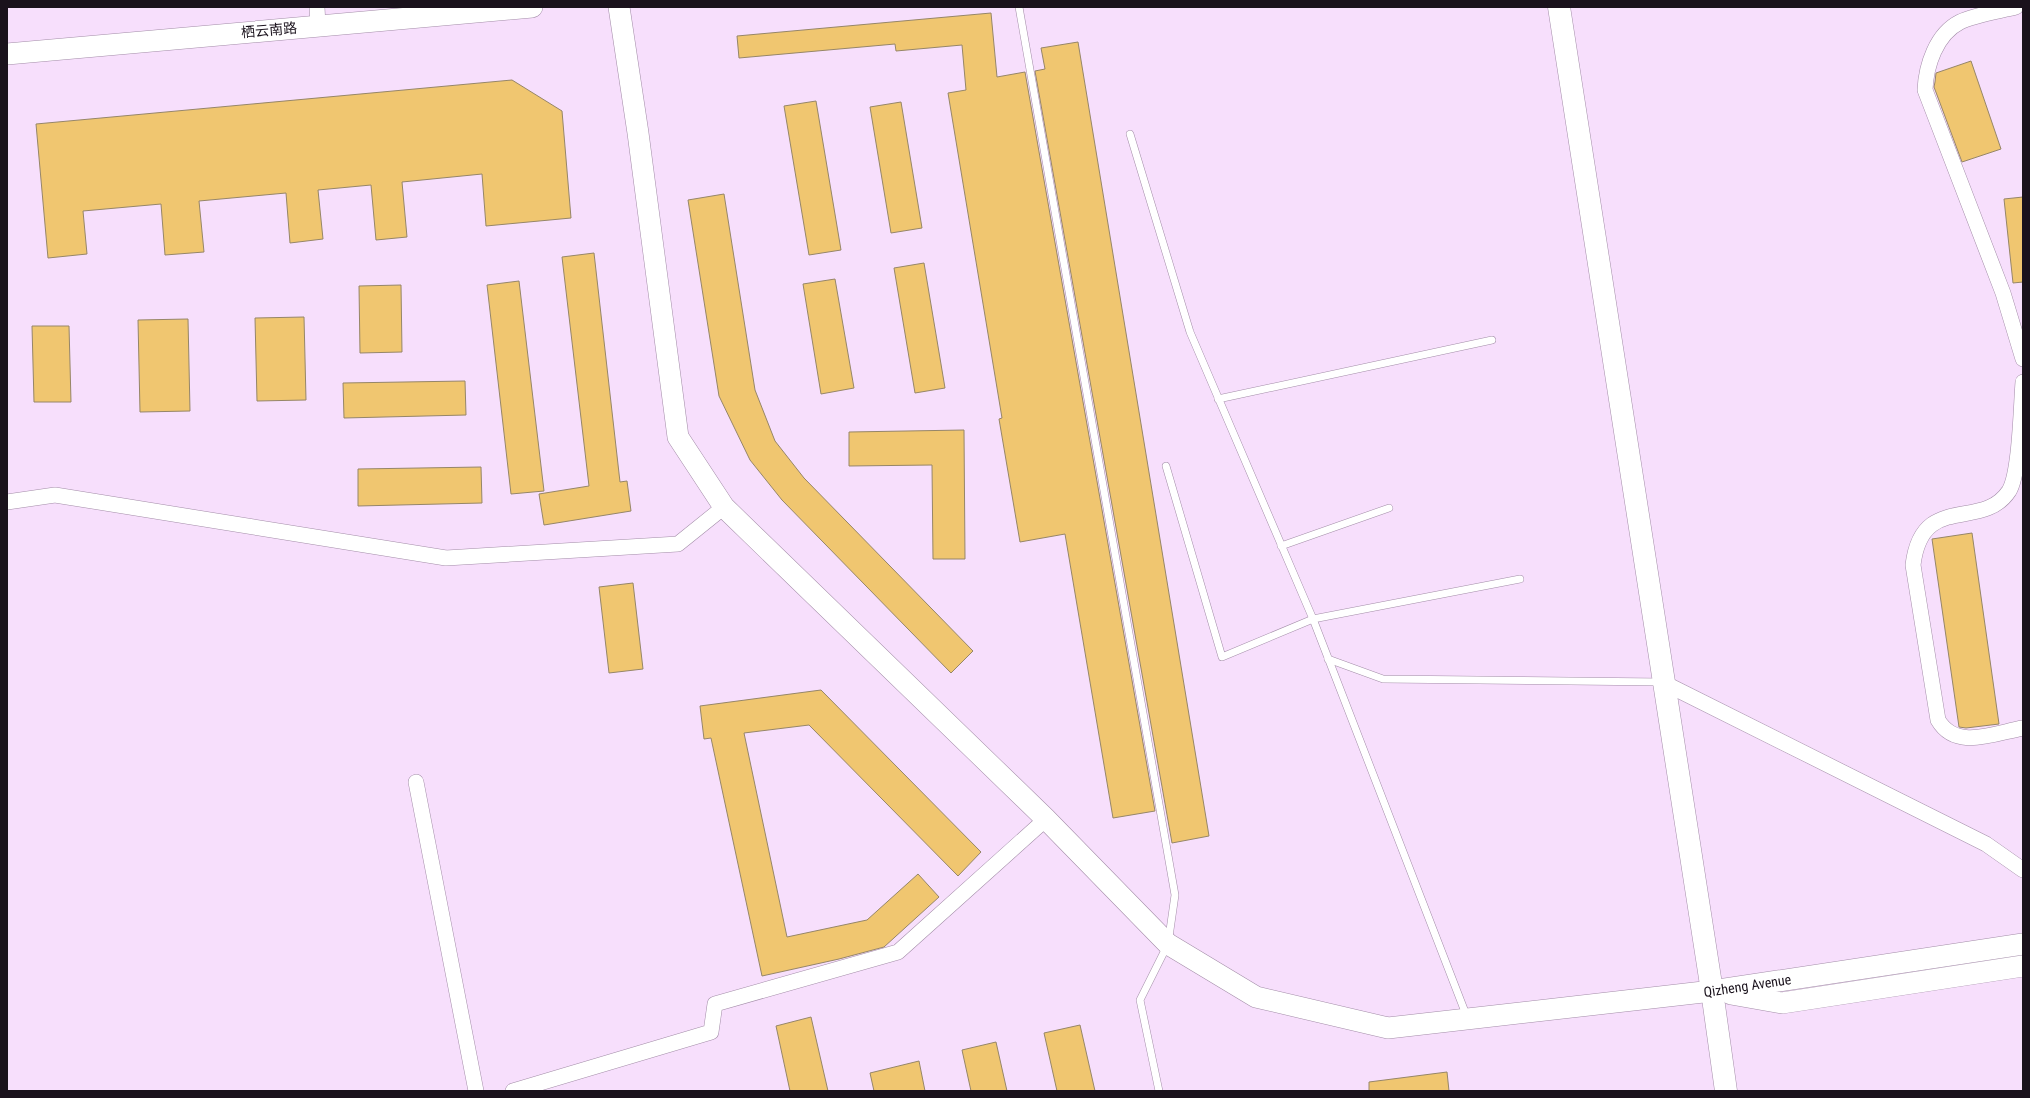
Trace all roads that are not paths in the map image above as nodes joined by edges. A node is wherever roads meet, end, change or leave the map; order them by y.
1 (532, 7) edge
2 (619, 7) edge
3 (1019, 7) edge
4 (1559, 7) edge
5 (2016, 7) edge
6 (317, 16) edge
7 (7, 54) edge
8 (1130, 134) dead end
9 (1492, 340) dead end
10 (2023, 359) edge
11 (2023, 382) edge
12 (1218, 399) junction
13 (1166, 466) dead end
14 (7, 502) edge
15 (724, 507) junction
16 (1389, 508) dead end
17 (1281, 546) junction
18 (1520, 579) dead end
19 (1313, 620) junction
20 (1328, 659) junction
21 (1664, 682) junction
22 (2023, 728) edge
23 (416, 782) dead end
24 (1046, 819) junction
25 (2023, 870) edge
26 (1168, 944) junction
27 (2023, 944) edge
28 (2023, 966) edge
29 (1712, 991) junction
30 (1468, 1019) junction
31 (476, 1091) edge
32 (513, 1091) edge
33 (1158, 1091) edge
34 (1726, 1091) edge

1 - 6 street, 栖云南路
2 - 15 street
3 - 26 lane
4 - 21 main road
5 - 10 street
6 - 7 street, 栖云南路
8 - 12 lane
9 - 12 lane
11 - 22 street
12 - 17 lane
13 - 19 lane
14 - 15 street
15 - 24 street
16 - 17 lane
17 - 19 lane
18 - 19 lane
19 - 20 lane
20 - 21 lane
20 - 30 lane
21 - 25 street
21 - 29 main road
23 - 31 street
24 - 26 street
24 - 32 street
26 - 30 street
26 - 33 lane
27 - 29 street, Qizheng Avenue
28 - 29 street, Qizheng Avenue
29 - 30 street
29 - 34 main road

